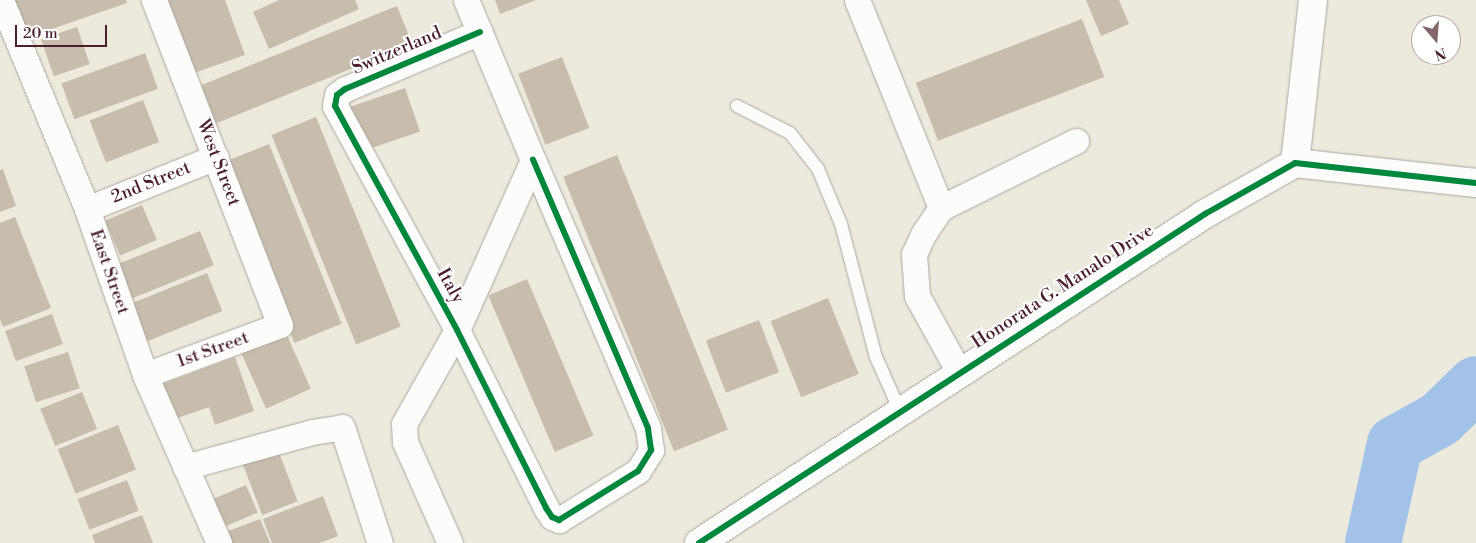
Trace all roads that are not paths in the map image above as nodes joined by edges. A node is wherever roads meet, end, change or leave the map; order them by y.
1 (0, 0) edge
2 (154, 0) edge
3 (466, 0) edge
4 (857, 0) edge
5 (1314, 0) edge
6 (480, 32) junction
7 (335, 106) joint
8 (737, 106) dead end
9 (1076, 141) dead end
10 (216, 157) junction
11 (533, 160) junction
12 (1295, 163) junction
13 (1476, 182) edge
14 (941, 208) junction
15 (87, 209) junction
16 (280, 326) joint
17 (457, 330) junction
18 (960, 372) junction
19 (145, 375) junction
20 (900, 410) junction
21 (185, 467) junction
22 (219, 543) edge
23 (380, 543) edge
24 (450, 543) edge
25 (699, 543) edge

1 - 15 street, East Street
2 - 10 street, West Street
3 - 6 street
4 - 14 street
5 - 12 street
6 - 7 street, Switzerland
6 - 11 street
7 - 17 street, Italy
8 - 20 lane
9 - 14 street
10 - 15 street, 2nd Street
10 - 16 street, West Street
11 - 17 street
11 - 17 street, Italy
12 - 13 street
12 - 18 street, Honorata G. Manalo Drive
14 - 18 street
15 - 19 street, East Street
16 - 19 street, 1st Street
17 - 24 street
18 - 20 street, Honorata G. Manalo Drive
19 - 21 street, East Street
20 - 25 street, Honorata G. Manalo Drive
21 - 22 street, East Street
21 - 23 street

